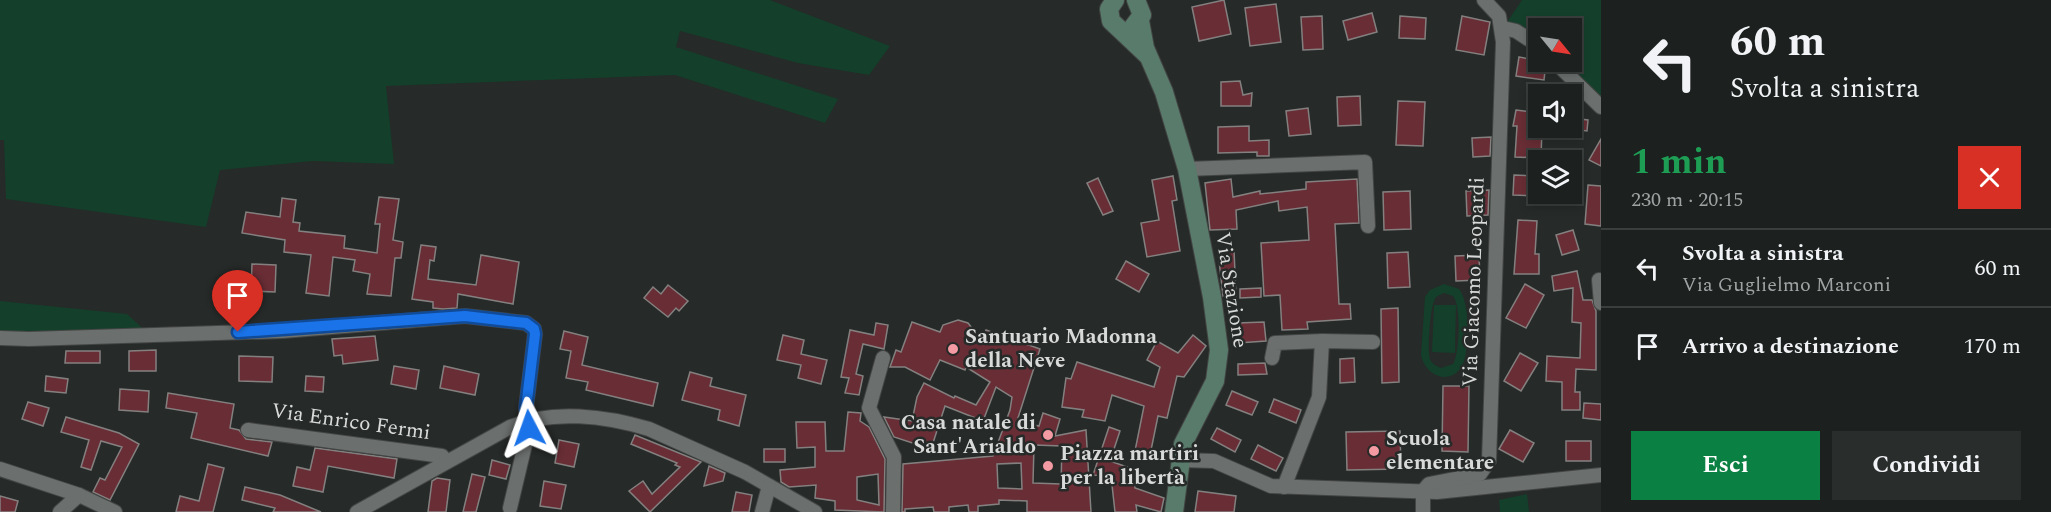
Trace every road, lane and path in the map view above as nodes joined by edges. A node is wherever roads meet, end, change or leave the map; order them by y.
1 (1484, 0) edge
2 (1111, 4) edge
3 (1142, 9) edge
4 (1120, 28) junction
5 (1503, 28) junction
6 (1528, 39) edge
7 (1148, 56) junction
8 (1565, 72) edge
9 (1601, 107) edge
10 (1187, 169) junction
11 (1368, 226) dead end
12 (1599, 280) dead end
13 (1601, 303) edge
14 (0, 338) edge
15 (1322, 341) junction
16 (1373, 342) dead end
17 (883, 358) dead end
18 (1272, 358) dead end
19 (527, 420) junction
20 (248, 430) dead end
21 (1179, 460) junction
22 (446, 462) junction
23 (0, 469) edge
24 (1601, 475) edge
25 (769, 486) junction
26 (1284, 487) junction
27 (1423, 491) junction
28 (79, 495) junction
29 (510, 508) dead end
30 (60, 512) edge
31 (115, 512) edge
32 (357, 512) edge
33 (762, 512) edge
34 (815, 512) edge
35 (893, 512) edge
36 (1174, 512) edge
37 (1423, 512) edge

1 - 5 street
2 - 4 main road, Via Stazione
3 - 4 main road
3 - 7 main road, Via Stazione
4 - 7 main road, Via Stazione
5 - 6 street
5 - 27 street, Via Giacomo Leopardi
7 - 10 main road, Via Stazione
8 - 9 street
10 - 11 street
10 - 21 main road, Via Stazione
12 - 13 street
14 - 19 street
15 - 16 street
15 - 18 street
15 - 26 street
17 - 35 street
19 - 22 street
19 - 25 street
19 - 29 street
20 - 22 street, Via Enrico Fermi
21 - 26 street
21 - 36 main road, Via Stazione
22 - 32 street
23 - 28 street
24 - 27 street
25 - 33 street
25 - 34 street
26 - 27 street
27 - 37 street
28 - 30 street
28 - 31 street

